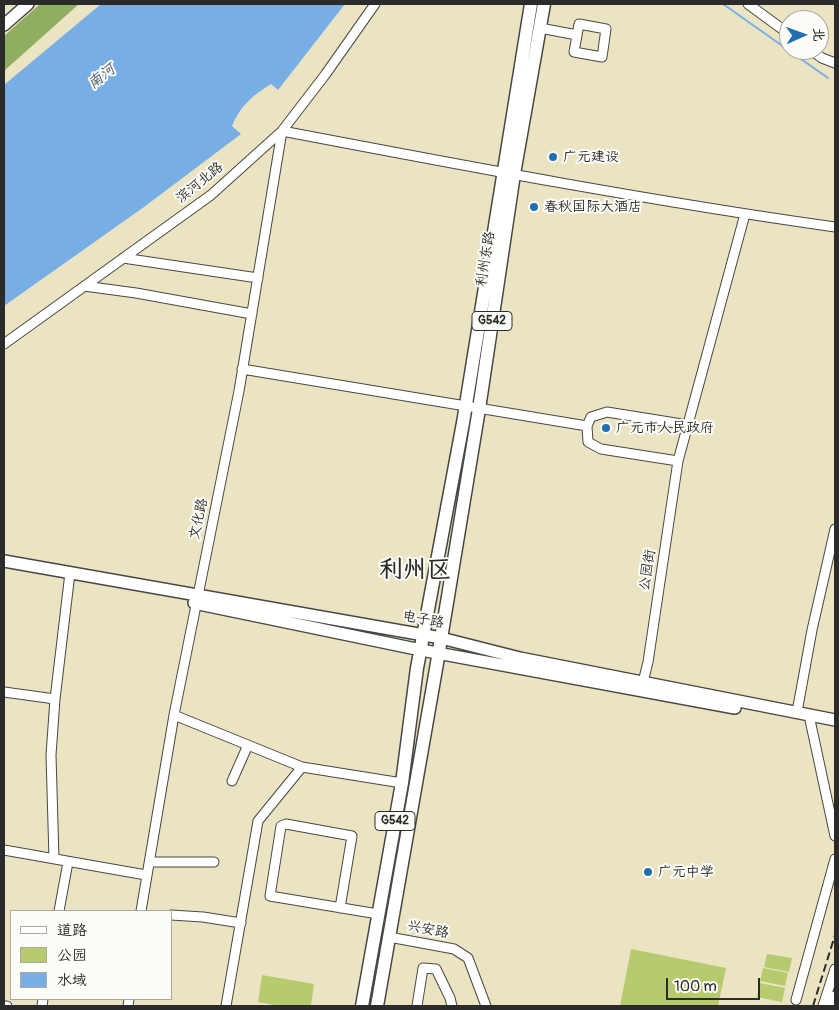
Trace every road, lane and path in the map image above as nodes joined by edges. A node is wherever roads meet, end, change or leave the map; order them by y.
1 (28, 4) edge
2 (374, 4) edge
3 (531, 4) edge
4 (544, 4) edge
5 (748, 4) edge
6 (4, 25) edge
7 (779, 27) edge
8 (540, 28) junction
9 (577, 35) junction
10 (282, 131) junction
11 (509, 173) junction
12 (745, 214) junction
13 (835, 228) edge
14 (123, 258) junction
15 (258, 278) junction
16 (84, 286) junction
17 (252, 314) junction
18 (4, 344) edge
19 (242, 370) junction
20 (466, 406) junction
21 (479, 409) junction
22 (688, 425) junction
23 (587, 426) junction
24 (678, 461) junction
25 (835, 529) edge
26 (4, 561) edge
27 (4, 569) edge
28 (70, 576) junction
29 (196, 600) junction
30 (423, 634) junction
31 (441, 638) junction
32 (420, 650) junction
33 (439, 653) junction
34 (643, 682) junction
35 (4, 692) edge
36 (55, 699) junction
37 (797, 712) junction
38 (174, 715) junction
39 (810, 720) junction
40 (835, 720) edge
41 (835, 725) edge
42 (248, 745) junction
43 (302, 767) junction
44 (232, 781) dead end
45 (402, 784) junction
46 (835, 836) edge
47 (4, 850) edge
48 (54, 859) junction
49 (835, 859) edge
50 (68, 862) junction
51 (150, 862) junction
52 (214, 862) dead end
53 (146, 874) junction
54 (340, 908) junction
55 (59, 910) edge
56 (141, 910) edge
57 (378, 914) junction
58 (172, 915) edge
59 (240, 923) junction
60 (389, 937) junction
61 (835, 969) edge
62 (835, 996) edge
63 (796, 1000) dead end
64 (226, 1006) edge
65 (362, 1006) edge
66 (377, 1006) edge
67 (417, 1006) edge
68 (452, 1006) edge
69 (486, 1006) edge
70 (823, 1006) edge
71 (832, 1006) edge

1 - 6 main road
2 - 10 street, 滨河北路
3 - 11 highway, 利州东路 / G542
4 - 8 highway, 利州东路 / G542
5 - 7 street
8 - 9 street
8 - 11 highway, 利州东路 / G542
9 - 9 street
10 - 11 street
10 - 14 street, 滨河北路
10 - 15 street, 文化路
11 - 12 street
11 - 20 highway, 利州东路 / G542
11 - 21 highway, 利州东路 / G542
12 - 13 street
12 - 22 street
14 - 15 street
14 - 16 street, 滨河北路
15 - 17 street, 文化路
16 - 17 street
16 - 18 street, 滨河北路
17 - 19 street, 文化路
19 - 20 street
19 - 29 street, 文化路
20 - 21 street
20 - 30 highway, 利州东路 / G542
21 - 23 street
21 - 31 highway, 利州东路 / G542
22 - 23 street
22 - 24 street, 公园街
23 - 24 street
24 - 34 street, 公园街
25 - 37 street
26 - 28 main road, 电子路
27 - 28 main road, 电子路
28 - 29 main road, 电子路
28 - 36 street
29 - 30 main road, 电子路
29 - 32 main road, 电子路
29 - 38 street, 文化路
30 - 31 main road, 电子路
30 - 32 highway, G542
31 - 33 highway, G542
31 - 34 main road, 电子路
32 - 33 main road, 电子路
32 - 45 highway, G542
33 - 39 main road, 电子路
33 - 60 highway, G542
34 - 37 main road, 电子路
35 - 36 street
36 - 48 street
37 - 40 main road, 电子路
38 - 42 street
38 - 51 street, 文化路
39 - 41 main road, 电子路
39 - 46 street
42 - 43 street
42 - 44 street
43 - 45 street
43 - 59 street
45 - 57 highway, G542
47 - 48 street
48 - 50 street
49 - 63 street
50 - 53 street
50 - 55 street
51 - 52 street
51 - 53 street, 文化路
53 - 56 street, 文化路
54 - 54 street
54 - 57 street
57 - 65 highway, G542
58 - 59 street
59 - 64 street
60 - 66 highway, G542
60 - 69 street, 兴安路
61 - 70 street
62 - 71 street
67 - 68 street

